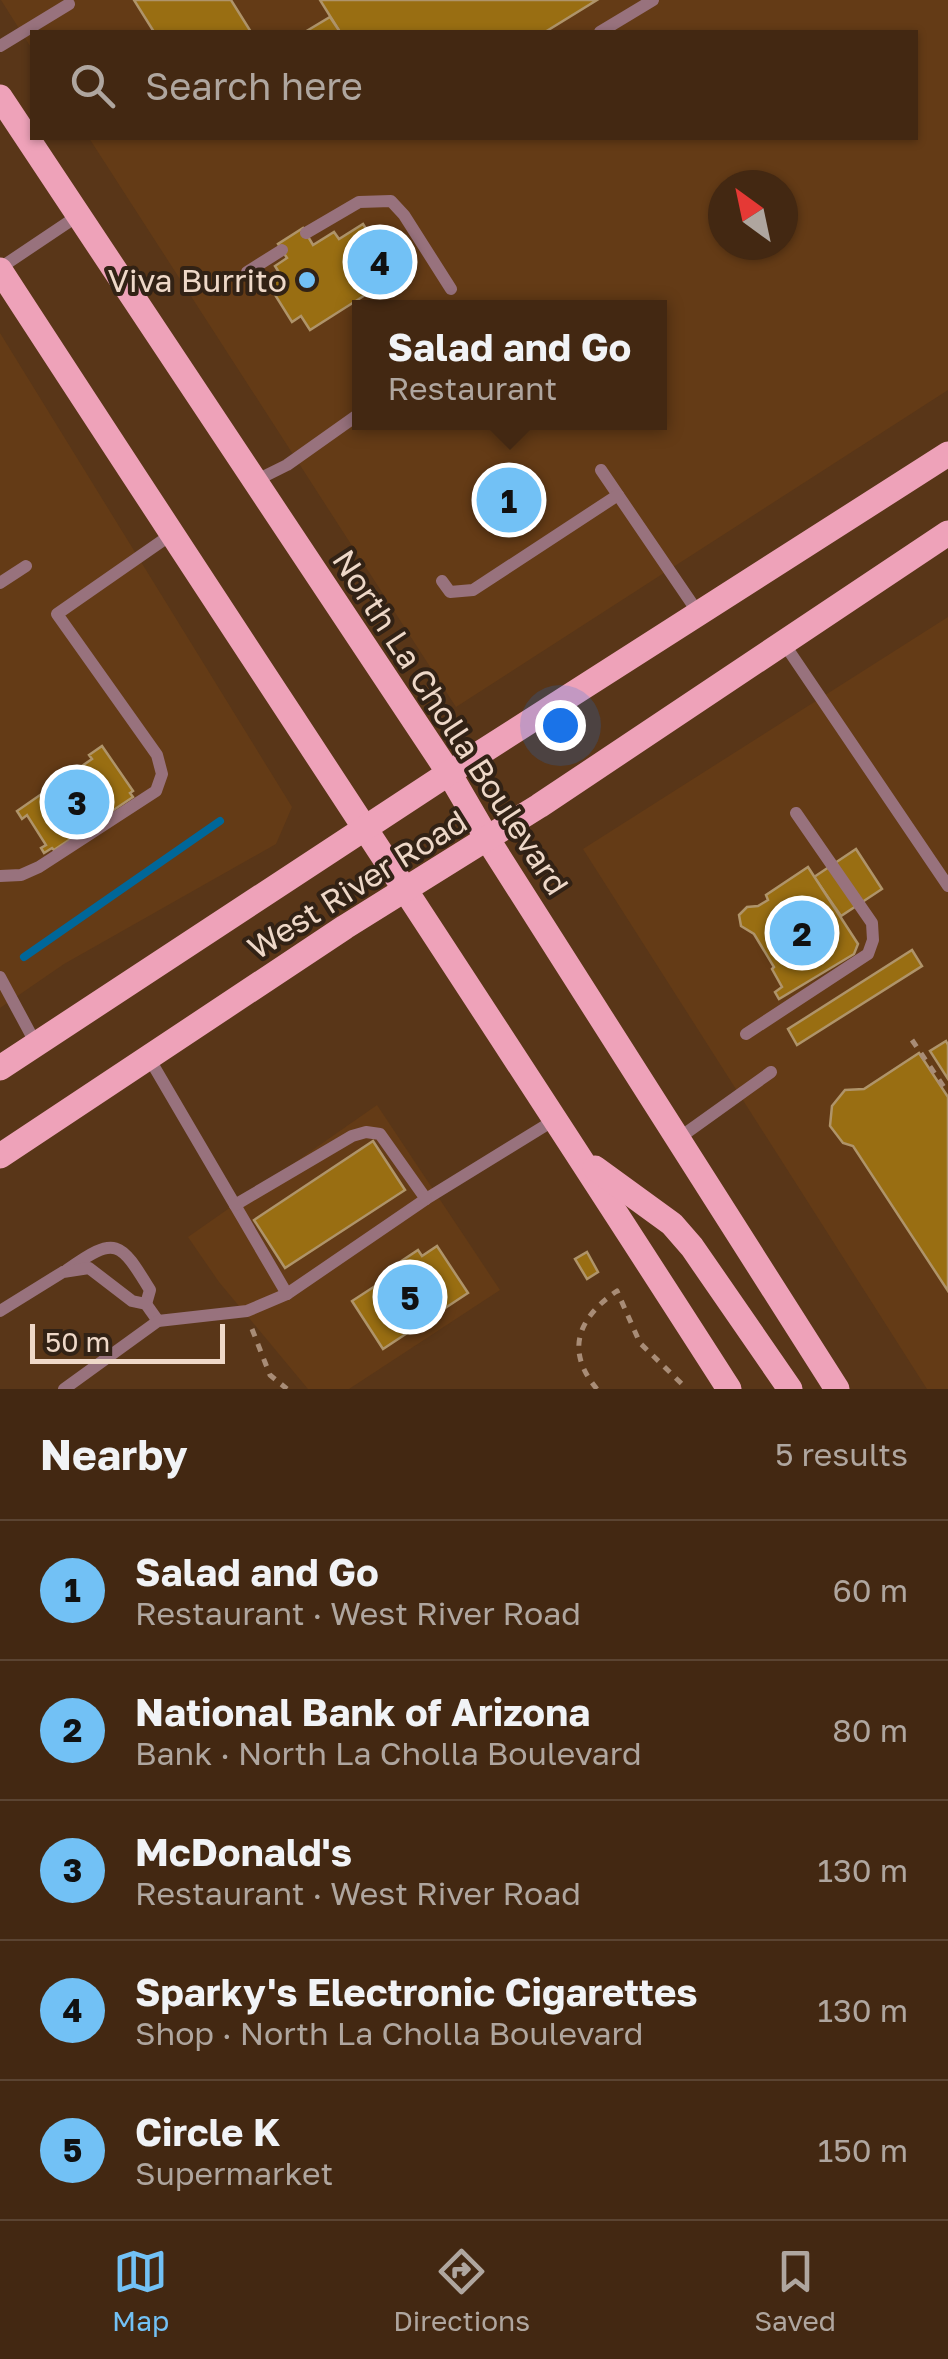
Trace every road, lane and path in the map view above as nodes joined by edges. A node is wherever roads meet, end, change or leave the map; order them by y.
1 (653, 0) edge
2 (69, 4) dead end
3 (603, 30) edge
4 (0, 46) edge
5 (0, 97) edge
6 (78, 215) junction
7 (306, 234) dead end
8 (282, 250) dead end
9 (0, 269) edge
10 (246, 272) dead end
11 (451, 288) dead end
12 (352, 419) edge
13 (948, 454) edge
14 (600, 470) dead end
15 (255, 481) junction
16 (618, 495) junction
17 (948, 533) edge
18 (172, 534) junction
19 (26, 566) dead end
20 (442, 581) dead end
21 (0, 583) edge
22 (699, 614) junction
23 (783, 642) junction
24 (450, 772) junction
25 (796, 813) dead end
26 (363, 830) junction
27 (488, 840) junction
28 (0, 863) edge
29 (21, 874) junction
30 (0, 876) edge
31 (948, 886) edge
32 (404, 890) junction
33 (0, 977) edge
34 (746, 1034) dead end
35 (912, 1040) dead end
36 (36, 1044) junction
37 (149, 1058) junction
38 (0, 1068) edge
39 (770, 1072) dead end
40 (948, 1093) edge
41 (556, 1119) junction
42 (679, 1138) junction
43 (0, 1156) edge
44 (583, 1159) junction
45 (426, 1200) junction
46 (234, 1205) junction
47 (63, 1272) junction
48 (287, 1294) junction
49 (146, 1304) junction
50 (0, 1311) edge
51 (247, 1311) junction
52 (158, 1321) junction
53 (64, 1389) edge
54 (287, 1389) edge
55 (597, 1389) edge
56 (687, 1389) edge
57 (729, 1389) edge
58 (790, 1389) edge
59 (837, 1389) edge

1 - 3 lane
2 - 4 lane
5 - 6 main road, North La Cholla Boulevard
6 - 9 lane
6 - 15 main road, North La Cholla Boulevard
7 - 11 lane
8 - 10 lane
9 - 18 main road
12 - 15 lane
13 - 22 main road, West River Road
14 - 16 lane
15 - 24 main road, North La Cholla Boulevard
16 - 20 lane
16 - 22 lane
17 - 23 main road, West River Road
18 - 26 main road
18 - 29 lane
19 - 21 lane
22 - 24 main road, West River Road
23 - 27 main road, West River Road
23 - 31 lane
24 - 26 main road, West River Road
24 - 27 main road, North La Cholla Boulevard
25 - 34 lane
26 - 32 main road
26 - 36 main road, West River Road
27 - 32 main road, West River Road
27 - 42 main road, North La Cholla Boulevard
28 - 29 lane
29 - 30 lane
32 - 37 main road, West River Road
32 - 41 main road
33 - 36 lane
35 - 40 path
36 - 38 main road, West River Road
37 - 43 main road, West River Road
37 - 46 lane
39 - 42 lane
41 - 44 main road
41 - 45 lane
42 - 59 main road, North La Cholla Boulevard
44 - 57 main road
44 - 58 main road
45 - 46 lane
45 - 48 lane
46 - 48 lane
47 - 49 lane
47 - 49 lane
47 - 50 lane
48 - 51 lane
49 - 52 lane
51 - 52 lane
51 - 54 path
52 - 53 lane
55 - 56 path

